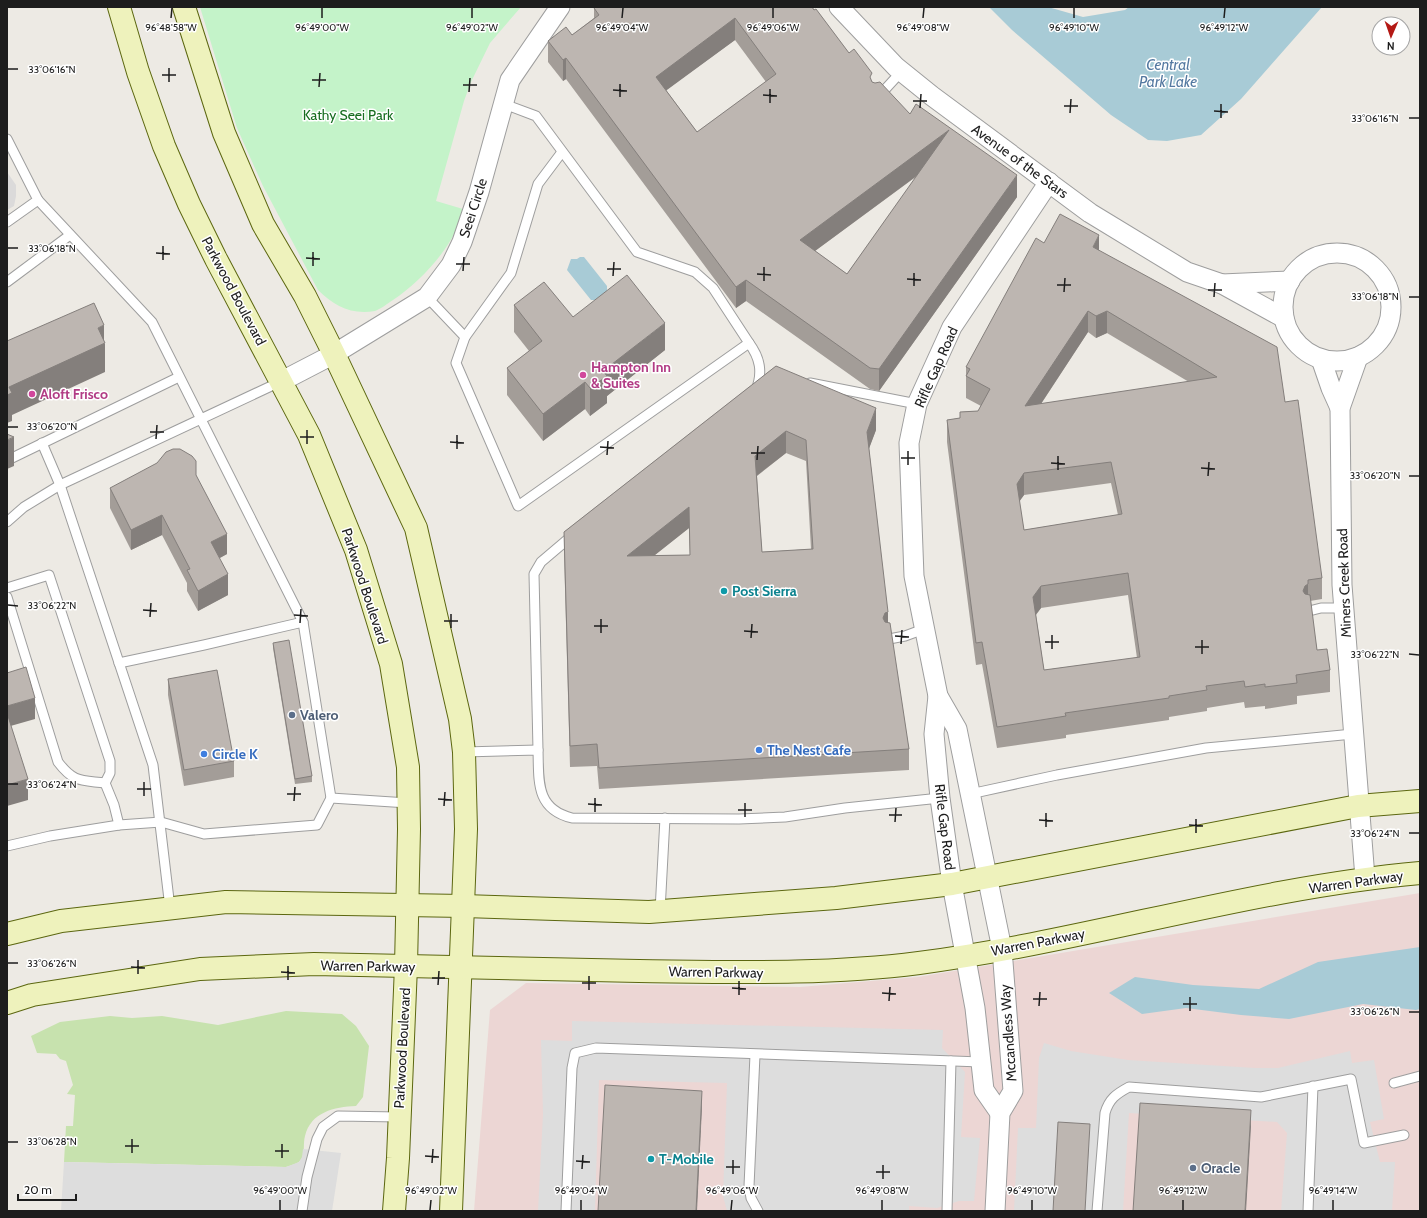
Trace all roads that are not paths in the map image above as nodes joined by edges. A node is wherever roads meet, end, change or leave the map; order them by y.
1 (119, 7) edge
2 (184, 7) edge
3 (560, 7) edge
4 (839, 7) edge
5 (901, 72) junction
6 (876, 99) edge
7 (504, 104) junction
8 (7, 139) edge
9 (562, 152) junction
10 (1049, 182) junction
11 (38, 200) junction
12 (7, 222) edge
13 (70, 235) junction
14 (1290, 281) junction
15 (7, 282) edge
16 (1222, 284) junction
17 (427, 297) junction
18 (1284, 318) junction
19 (465, 337) junction
20 (749, 343) junction
21 (334, 354) junction
22 (1358, 357) junction
23 (1321, 359) junction
24 (179, 377) junction
25 (282, 381) junction
26 (799, 381) edge
27 (750, 397) edge
28 (917, 404) junction
29 (1340, 408) junction
30 (200, 418) junction
31 (42, 443) junction
32 (10, 459) edge
33 (60, 485) junction
34 (9, 516) edge
35 (583, 527) edge
36 (7, 588) edge
37 (7, 597) edge
38 (1344, 608) junction
39 (1309, 610) edge
40 (303, 622) junction
41 (924, 629) junction
42 (889, 639) edge
43 (119, 663) junction
44 (938, 696) junction
45 (1353, 734) junction
46 (538, 750) junction
47 (464, 752) junction
48 (105, 783) junction
49 (970, 794) junction
50 (331, 798) junction
51 (940, 798) junction
52 (1420, 801) edge
53 (408, 803) junction
54 (1358, 806) junction
55 (665, 818) junction
56 (161, 822) junction
57 (119, 825) junction
58 (7, 846) edge
59 (1420, 873) edge
60 (986, 878) junction
61 (1365, 878) junction
62 (952, 884) junction
63 (407, 904) junction
64 (464, 906) junction
65 (170, 908) junction
66 (660, 911) junction
67 (7, 934) edge
68 (1002, 949) junction
69 (966, 956) junction
70 (406, 966) junction
71 (462, 967) junction
72 (7, 1003) edge
73 (755, 1055) junction
74 (951, 1061) junction
75 (981, 1062) junction
76 (1420, 1076) edge
77 (1394, 1083) dead end
78 (1313, 1086) junction
79 (1000, 1113) junction
80 (399, 1117) junction
81 (1404, 1135) dead end
82 (302, 1211) edge
83 (394, 1211) edge
84 (451, 1211) edge
85 (566, 1211) edge
86 (758, 1211) edge
87 (947, 1211) edge
88 (995, 1211) edge
89 (1097, 1211) edge
90 (1308, 1211) edge

1 - 25 main road, Parkwood Boulevard
2 - 21 main road
3 - 7 street, Seei Circle
4 - 5 street, Avenue of the Stars
5 - 6 lane
5 - 10 street, Avenue of the Stars
7 - 9 lane
7 - 17 street, Seei Circle
8 - 11 lane
9 - 19 lane
9 - 20 lane
10 - 16 street, Avenue of the Stars
10 - 28 street, Rifle Gap Road
11 - 12 lane
11 - 13 lane
13 - 15 lane
13 - 24 lane
14 - 16 street, Avenue of the Stars
14 - 18 street
14 - 22 street
16 - 18 street, Avenue of the Stars
17 - 19 lane
17 - 21 street, Seei Circle
18 - 23 street
19 - 20 lane
20 - 27 lane
21 - 25 street, Seei Circle
21 - 47 main road
22 - 23 street
22 - 29 street, Miners Creek Road
23 - 29 street, Miners Creek Road
24 - 30 lane
24 - 31 lane
25 - 30 lane
25 - 53 main road, Parkwood Boulevard
26 - 28 lane
28 - 41 street, Rifle Gap Road
29 - 38 street, Miners Creek Road
30 - 33 lane
30 - 40 lane
31 - 32 lane
31 - 33 lane
33 - 34 lane
33 - 43 lane
35 - 46 lane
36 - 48 lane
37 - 48 lane
38 - 39 lane
38 - 45 street, Miners Creek Road
40 - 43 lane
40 - 50 lane
41 - 42 lane
41 - 44 street, Rifle Gap Road
43 - 56 lane
44 - 49 street, Rifle Gap Road
44 - 51 street, Rifle Gap Road
45 - 49 lane
45 - 54 street, Miners Creek Road
46 - 47 lane
46 - 55 lane
47 - 64 main road
48 - 57 lane
49 - 60 street, Rifle Gap Road
50 - 53 lane
50 - 56 lane
51 - 55 lane
51 - 62 street, Rifle Gap Road
52 - 54 main road
53 - 63 main road, Parkwood Boulevard
54 - 60 main road
54 - 61 street, Miners Creek Road
55 - 66 lane
56 - 57 lane
56 - 65 lane
57 - 58 lane
59 - 61 main road, Warren Parkway
60 - 62 main road
60 - 68 street, Rifle Gap Road
61 - 68 main road, Warren Parkway
62 - 66 main road
62 - 69 street, Rifle Gap Road
63 - 64 main road
63 - 65 main road
63 - 70 main road, Parkwood Boulevard
64 - 66 main road
64 - 71 main road
65 - 67 main road
68 - 69 main road, Warren Parkway
68 - 79 street, Mccandless Way
69 - 71 main road, Warren Parkway
69 - 75 street, Mccandless Way
70 - 71 main road, Warren Parkway
70 - 72 main road, Warren Parkway
70 - 80 main road, Parkwood Boulevard
71 - 84 main road
73 - 74 lane
73 - 85 lane
73 - 86 lane
74 - 75 lane
74 - 87 lane
75 - 79 street, Mccandless Way
76 - 77 lane
78 - 81 lane
78 - 89 lane
78 - 90 lane
79 - 88 street, Mccandless Way
80 - 82 lane
80 - 83 main road, Parkwood Boulevard

